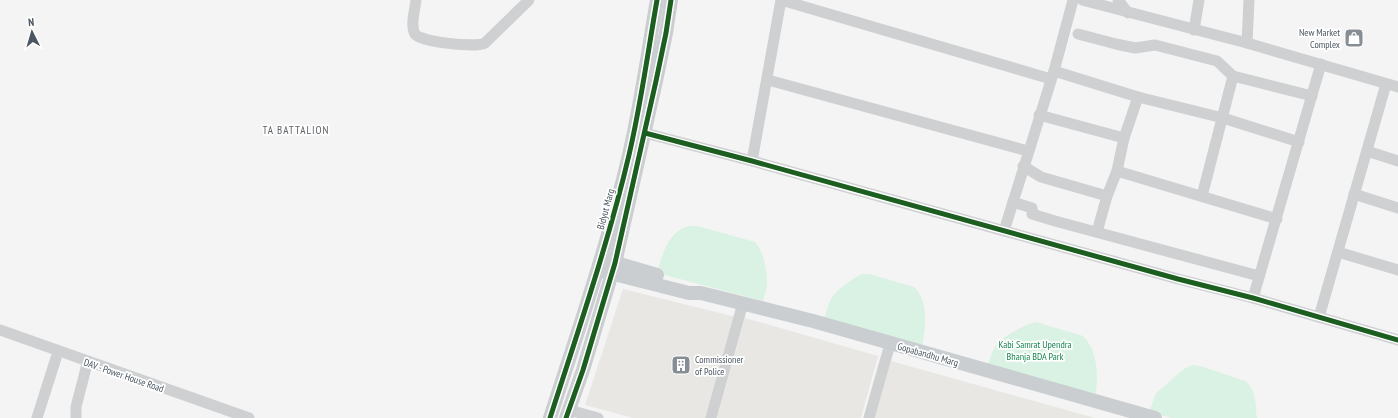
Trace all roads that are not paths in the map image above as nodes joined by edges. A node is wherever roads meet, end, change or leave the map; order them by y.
1 (416, 0) edge
2 (529, 0) edge
3 (657, 0) edge
4 (671, 0) edge
5 (1073, 0) edge
6 (1082, 0) edge
7 (1118, 0) edge
8 (1199, 0) edge
9 (1249, 0) edge
10 (1128, 13) junction
11 (1194, 30) junction
12 (651, 31) junction
13 (666, 34) junction
14 (1078, 34) dead end
15 (1247, 43) junction
16 (1321, 64) junction
17 (1052, 75) junction
18 (1233, 76) junction
19 (768, 80) junction
20 (1386, 84) junction
21 (1398, 88) edge
22 (1312, 96) junction
23 (1138, 97) junction
24 (1039, 115) junction
25 (1223, 118) junction
26 (645, 133) junction
27 (1124, 138) junction
28 (1299, 142) junction
29 (1028, 151) junction
30 (1367, 151) junction
31 (752, 161) junction
32 (1398, 161) edge
33 (1023, 166) junction
34 (1117, 170) junction
35 (1354, 194) junction
36 (1107, 196) junction
37 (1202, 196) junction
38 (1013, 202) junction
39 (1398, 208) edge
40 (1277, 219) junction
41 (1004, 231) junction
42 (1097, 232) junction
43 (1338, 252) junction
44 (607, 266) junction
45 (1398, 270) edge
46 (1260, 276) junction
47 (1253, 298) junction
48 (743, 303) junction
49 (1319, 316) junction
50 (0, 330) edge
51 (0, 338) edge
52 (1398, 340) edge
53 (890, 344) junction
54 (56, 358) junction
55 (86, 368) junction
56 (567, 414) edge
57 (37, 418) edge
58 (76, 418) edge
59 (226, 418) edge
60 (249, 418) edge
61 (550, 418) edge
62 (598, 418) edge
63 (711, 418) edge
64 (869, 418) edge
65 (1155, 418) edge

1 - 2 street
3 - 12 main road, Bidyut Marg
4 - 13 main road, Bidyut Marg
5 - 17 street
6 - 10 street
7 - 10 street
8 - 11 street
9 - 15 street
10 - 11 street
11 - 15 street
12 - 13 main road
12 - 44 main road, Bidyut Marg
13 - 26 main road, Bidyut Marg
14 - 18 street
15 - 16 street
16 - 20 street
16 - 22 street
17 - 19 street
17 - 23 street
17 - 24 street
18 - 22 street
18 - 25 street
19 - 29 street
19 - 31 street
20 - 21 street
20 - 30 street
22 - 28 street
23 - 25 street
23 - 27 street
24 - 27 street
24 - 29 street
25 - 28 street
25 - 37 street
26 - 31 street
26 - 44 main road, Bidyut Marg
27 - 34 street
28 - 40 street
29 - 33 street
30 - 32 street
30 - 35 street
31 - 41 street
33 - 36 street
33 - 38 street
34 - 36 street
34 - 37 street
35 - 39 street
35 - 43 street
36 - 42 street
37 - 40 street
38 - 41 street
38 - 42 street
40 - 46 street
41 - 47 street
42 - 46 street
43 - 45 street
43 - 49 street
44 - 48 main road, Gopabandhu Marg
44 - 56 main road, Bidyut Marg
44 - 61 main road, Bidyut Marg
46 - 47 street
47 - 49 street
48 - 53 main road, Gopabandhu Marg
48 - 63 street
49 - 52 street
50 - 60 street, DAV - Power House Road
51 - 54 street, DAV - Power House Road
53 - 64 street
53 - 65 main road, Gopabandhu Marg
54 - 55 street, DAV - Power House Road
54 - 57 street
55 - 58 street
55 - 59 street, DAV - Power House Road
56 - 62 street

